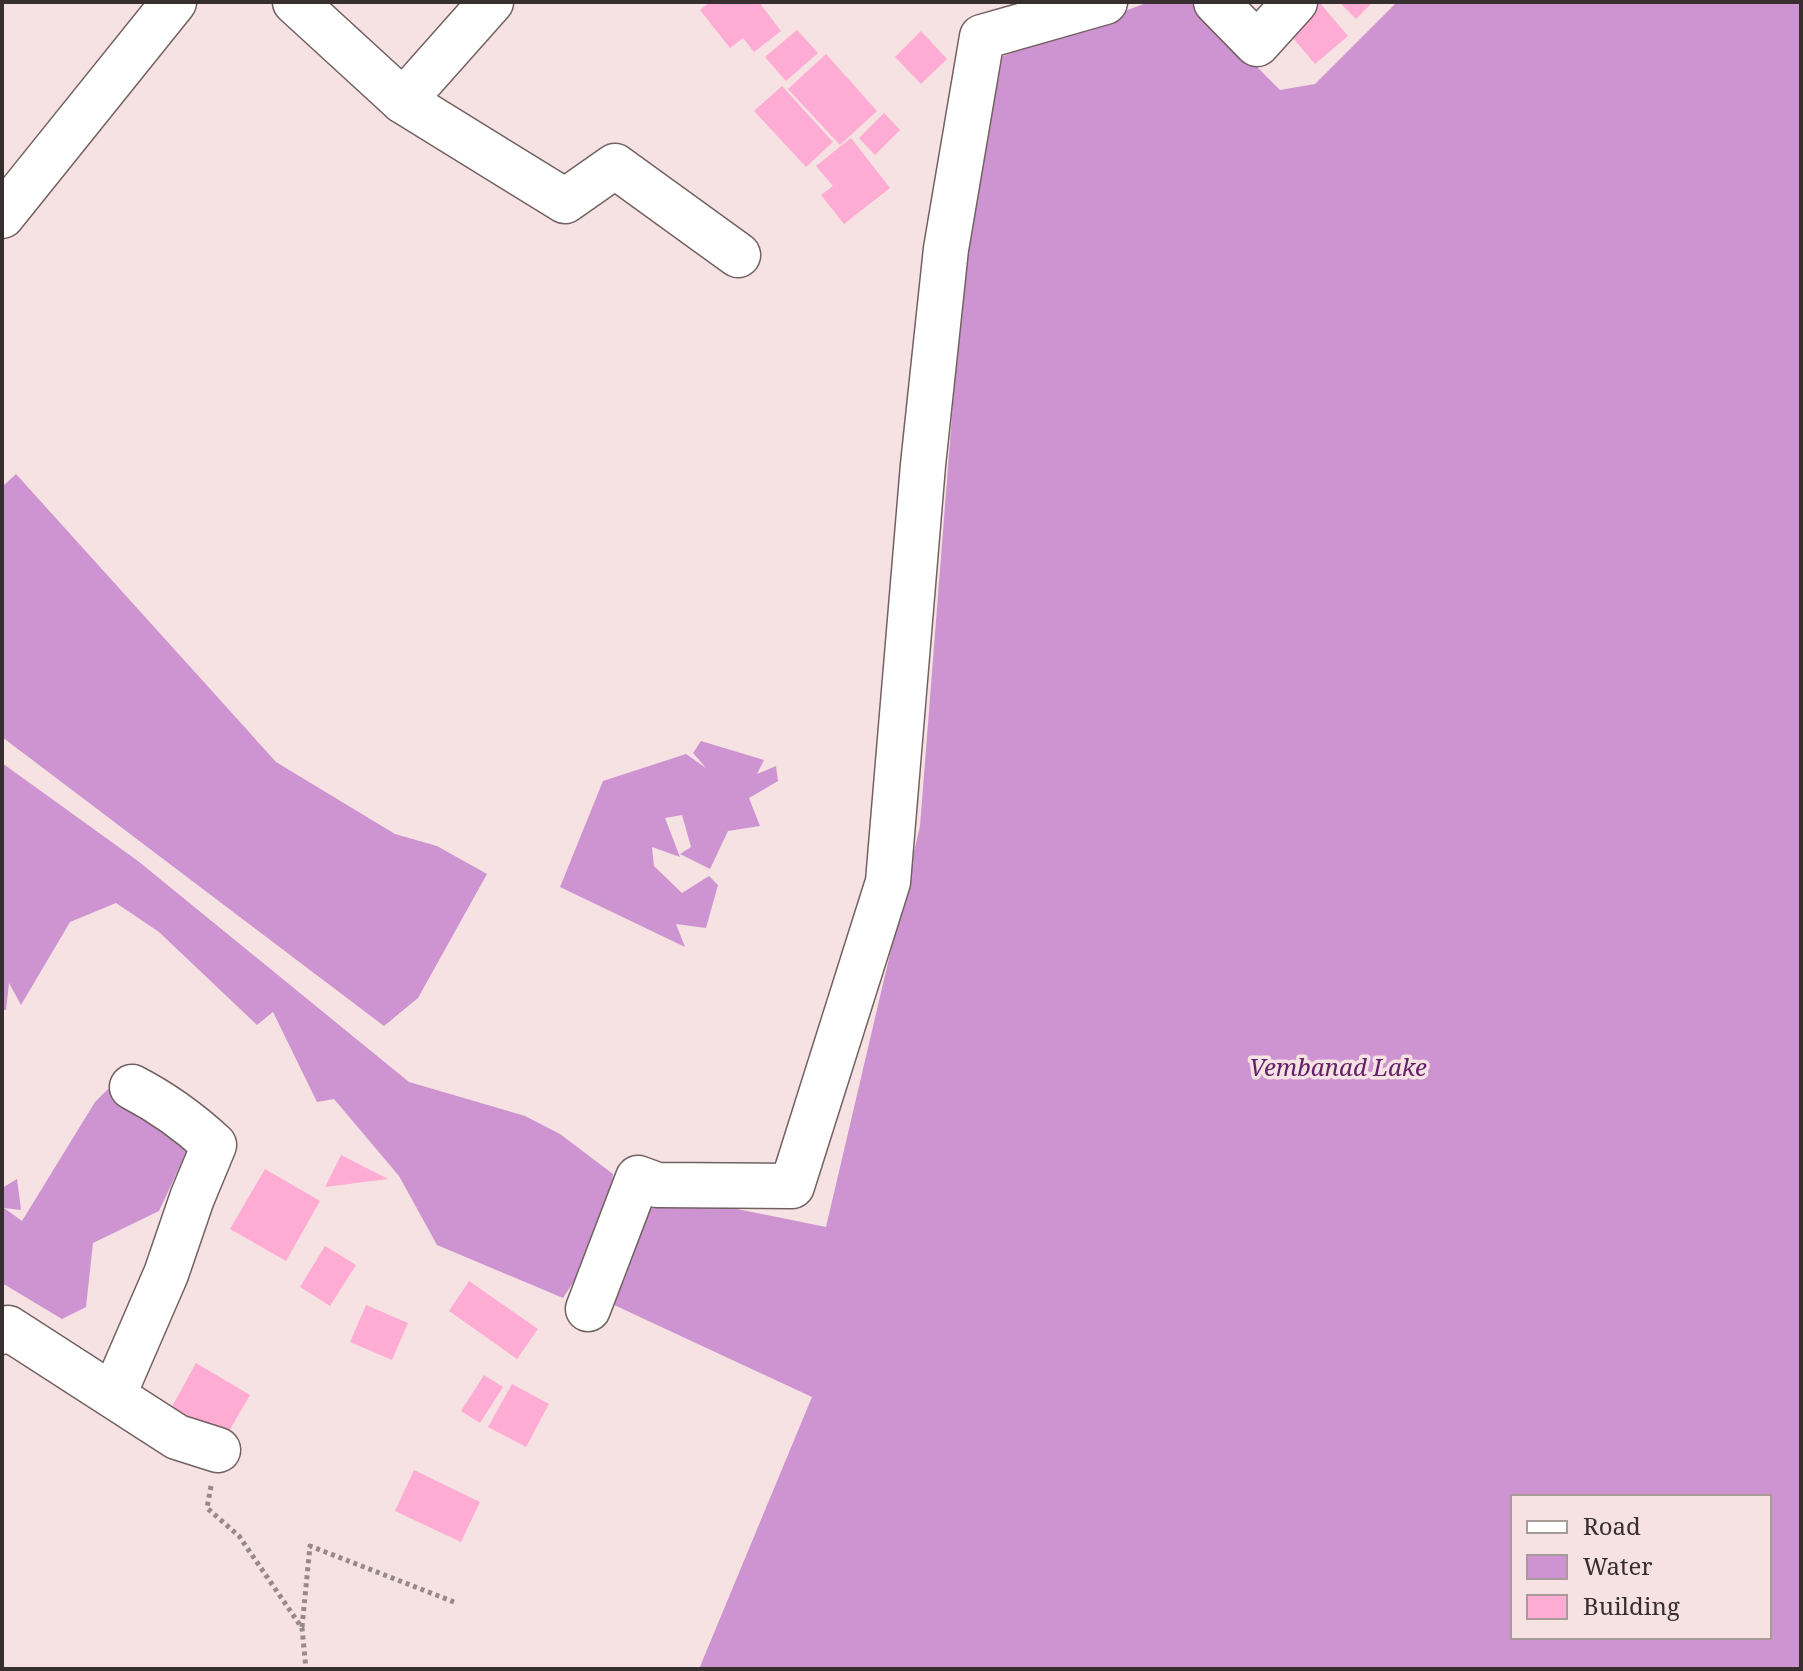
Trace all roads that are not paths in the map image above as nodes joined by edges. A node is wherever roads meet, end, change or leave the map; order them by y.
1 (174, 2) edge
2 (295, 2) edge
3 (491, 2) edge
4 (1105, 2) edge
5 (1216, 2) edge
6 (1295, 2) edge
7 (403, 101) junction
8 (2, 216) edge
9 (738, 255) dead end
10 (132, 1087) dead end
11 (588, 1309) dead end
12 (2, 1332) edge
13 (114, 1394) junction
14 (218, 1450) road end

1 - 8 street
2 - 7 street
3 - 7 street
4 - 11 street
5 - 6 street
7 - 9 street
10 - 13 street
12 - 13 street
13 - 14 street

